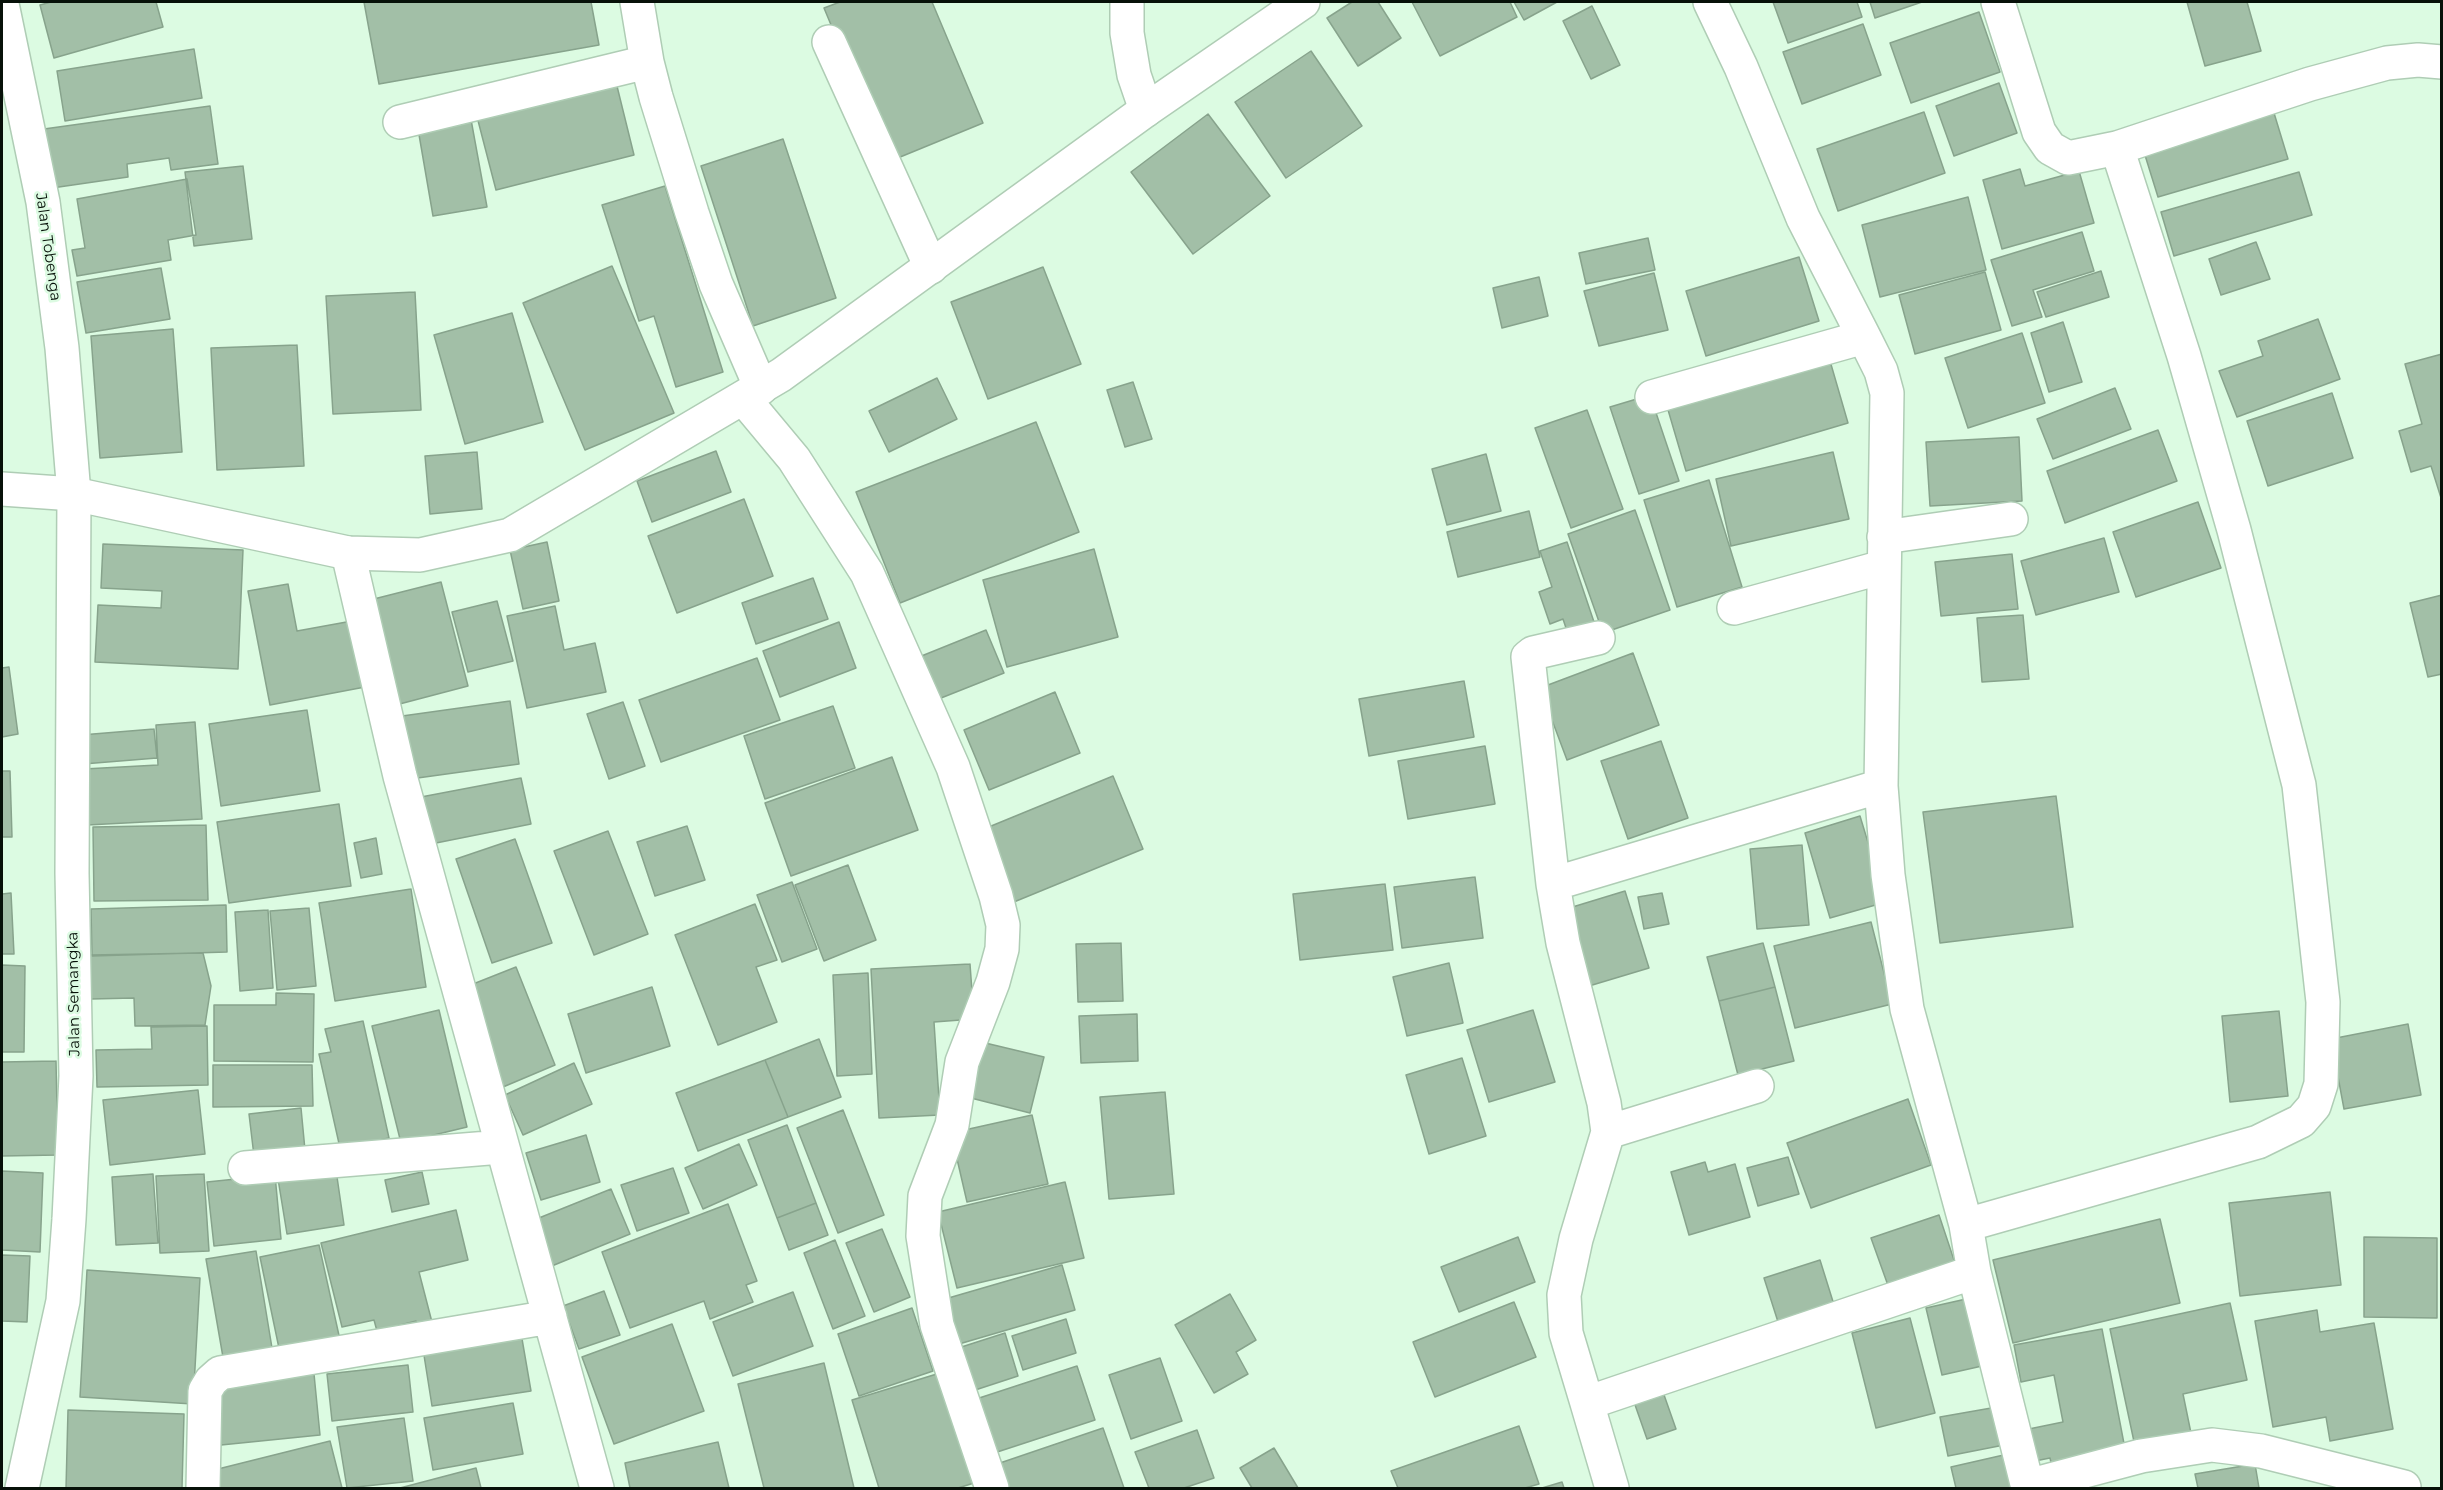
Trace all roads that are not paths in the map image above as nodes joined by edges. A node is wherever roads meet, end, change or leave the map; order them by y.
1 (2, 2) edge
2 (637, 2) edge
3 (1127, 2) edge
4 (1303, 2) edge
5 (1710, 2) edge
6 (1998, 2) edge
7 (829, 42) dead end
8 (647, 62) junction
9 (2442, 62) edge
10 (1146, 110) junction
11 (400, 122) dead end
12 (2117, 148) junction
13 (932, 267) junction
14 (1864, 337) junction
15 (752, 393) junction
16 (1652, 397) dead end
17 (2, 489) edge
18 (74, 494) junction
19 (2011, 519) dead end
20 (1883, 552) junction
21 (348, 553) junction
22 (1734, 608) dead end
23 (1598, 638) dead end
24 (1881, 786) junction
25 (1553, 884) junction
26 (1757, 1086) dead end
27 (1608, 1132) junction
28 (501, 1147) junction
29 (245, 1168) dead end
30 (1966, 1225) junction
31 (1974, 1272) junction
32 (550, 1317) junction
33 (1587, 1403) junction
34 (2028, 1487) edge
35 (2404, 1487) dead end
36 (22, 1488) edge
37 (203, 1488) edge
38 (597, 1488) edge
39 (992, 1488) edge
40 (1612, 1488) edge

1 - 18 street, Jalan Tobenga
2 - 8 street
3 - 10 street
4 - 10 street
5 - 14 street
6 - 12 street
7 - 13 street
8 - 11 street
8 - 15 street
9 - 12 street
10 - 13 street
12 - 30 street
13 - 15 street
14 - 16 street
14 - 20 street
15 - 21 street
15 - 39 street
17 - 18 street
18 - 21 street
18 - 36 street, Jalan Semangka
19 - 20 street
20 - 22 street
20 - 24 street
21 - 28 street
23 - 25 street
24 - 25 street
24 - 30 street
25 - 27 street
26 - 27 street
27 - 33 street
28 - 29 street
28 - 32 street
30 - 31 street
31 - 33 street
31 - 34 street
32 - 37 street
32 - 38 street
33 - 40 street
34 - 35 street

